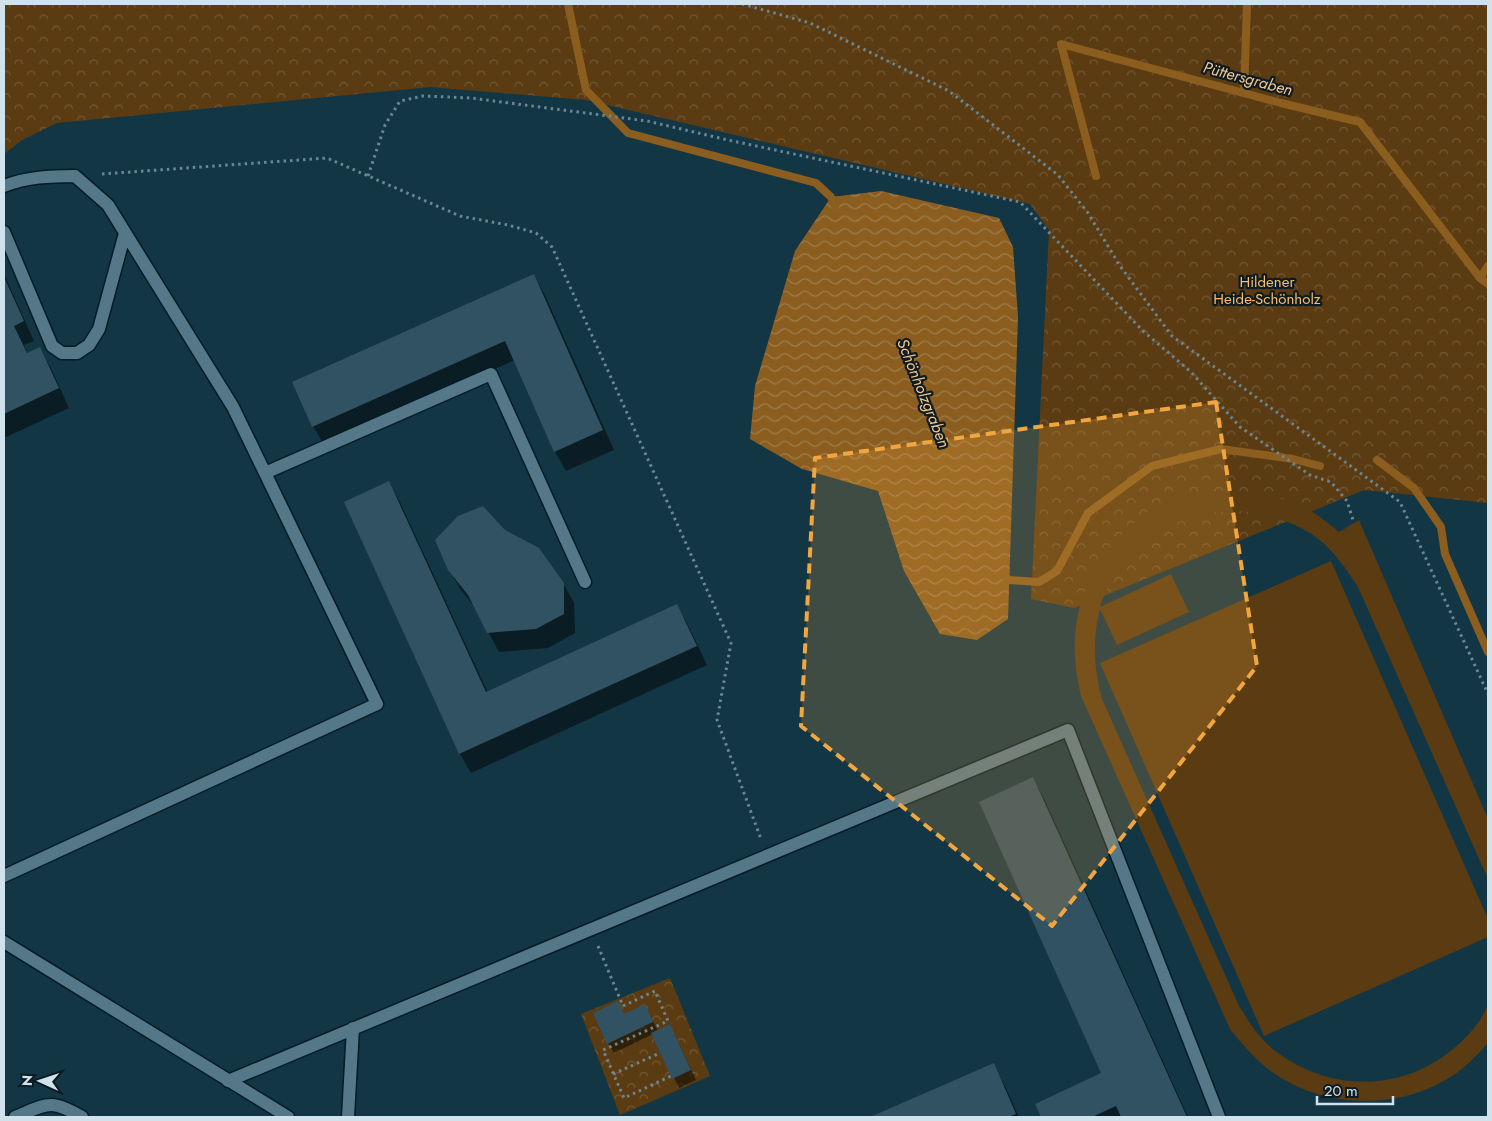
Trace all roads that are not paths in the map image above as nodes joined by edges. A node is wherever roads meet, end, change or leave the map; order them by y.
1 (4, 186) edge
2 (4, 232) edge
3 (124, 233) junction
4 (265, 472) junction
5 (585, 582) dead end
6 (4, 876) edge
7 (4, 942) edge
8 (353, 1028) junction
9 (228, 1080) junction
10 (15, 1117) edge
11 (82, 1117) edge
12 (288, 1117) edge
13 (348, 1117) edge
14 (1219, 1117) edge

1 - 3 lane
2 - 3 lane
3 - 4 lane
4 - 5 lane
4 - 6 lane
7 - 9 lane
8 - 9 lane
8 - 13 lane
8 - 14 lane
9 - 12 lane
10 - 11 lane

